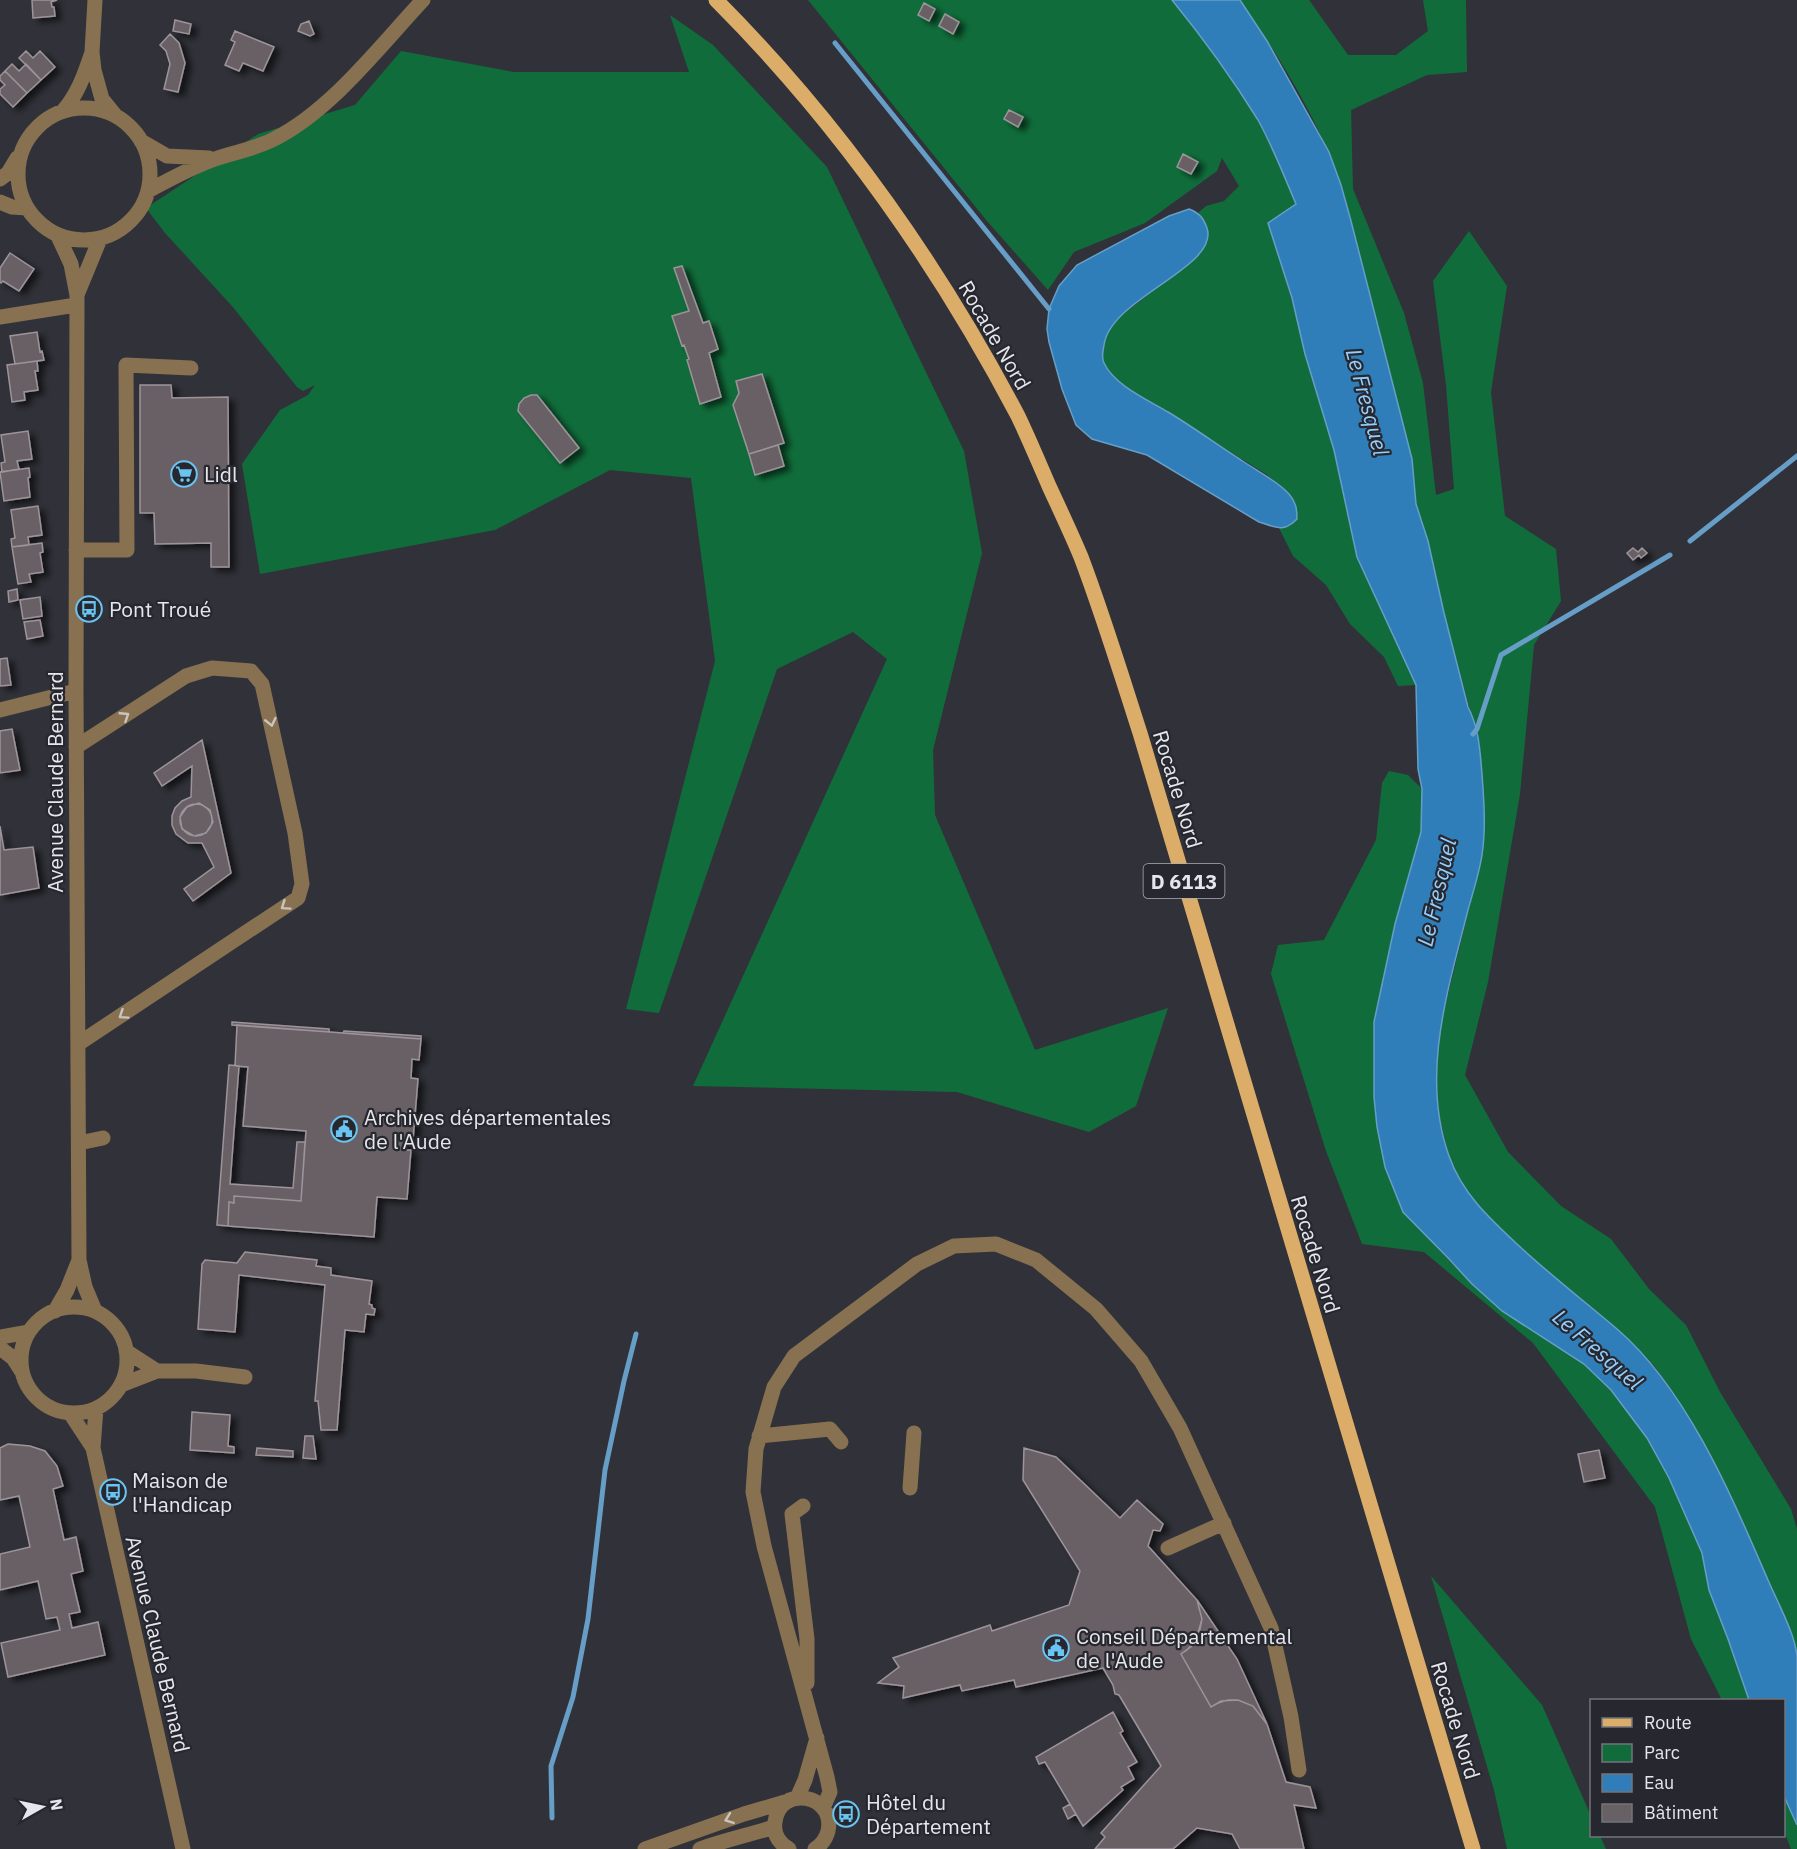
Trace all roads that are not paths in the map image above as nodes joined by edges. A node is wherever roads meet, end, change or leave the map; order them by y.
1 (95, 0) edge
2 (417, 0) edge
3 (423, 0) edge
4 (716, 0) edge
5 (409, 15) junction
6 (92, 52) junction
7 (63, 111) junction
8 (115, 115) junction
9 (141, 141) junction
10 (21, 153) junction
11 (218, 158) junction
12 (0, 179) edge
13 (148, 191) junction
14 (0, 202) edge
15 (27, 208) junction
16 (58, 236) junction
17 (100, 239) junction
18 (76, 300) junction
19 (0, 317) edge
20 (191, 368) dead end
21 (76, 550) junction
22 (76, 691) junction
23 (0, 710) edge
24 (76, 747) junction
25 (78, 1044) junction
26 (103, 1138) dead end
27 (78, 1143) junction
28 (79, 1260) junction
29 (55, 1311) junction
30 (95, 1311) junction
31 (29, 1332) junction
32 (0, 1337) edge
33 (0, 1348) edge
34 (126, 1351) junction
35 (157, 1371) junction
36 (22, 1373) junction
37 (245, 1377) dead end
38 (121, 1385) junction
39 (96, 1409) junction
40 (70, 1413) junction
41 (914, 1433) dead end
42 (759, 1436) junction
43 (841, 1442) dead end
44 (93, 1448) junction
45 (910, 1488) dead end
46 (803, 1506) dead end
47 (1224, 1522) junction
48 (1168, 1548) dead end
49 (808, 1707) junction
50 (817, 1738) junction
51 (1299, 1770) dead end
52 (791, 1800) junction
53 (823, 1808) junction
54 (774, 1827) junction
55 (822, 1847) edge
56 (183, 1849) edge
57 (645, 1849) edge
58 (700, 1849) edge
59 (789, 1849) edge
60 (1473, 1849) edge

1 - 6 street
2 - 5 street
3 - 5 street
4 - 60 main road, Rocade Nord / D 6113
5 - 11 street
6 - 7 street
6 - 8 street
7 - 8 street
7 - 10 street
8 - 9 street
9 - 11 street
9 - 13 street
10 - 12 street
10 - 15 street
11 - 13 street
13 - 17 street
14 - 15 street
15 - 16 street
16 - 17 street
16 - 18 street, Avenue Claude Bernard
17 - 18 street, Avenue Claude Bernard
18 - 19 street
18 - 21 street, Avenue Claude Bernard
20 - 21 street
21 - 22 street, Avenue Claude Bernard
22 - 23 street
22 - 24 street, Avenue Claude Bernard
24 - 25 street, Avenue Claude Bernard
24 -> 25 street
25 - 27 street, Avenue Claude Bernard
26 - 27 street
27 - 28 street, Avenue Claude Bernard
28 - 29 street, Avenue Claude Bernard
28 - 30 street, Avenue Claude Bernard
29 - 30 street
29 - 31 street
30 - 34 street
31 - 32 street
31 - 36 street
33 - 36 street
34 - 35 street
34 - 38 street
35 - 37 street
35 - 38 street
36 - 40 street
38 - 39 street
39 - 40 street
39 - 44 street, Avenue Claude Bernard
40 - 44 street, Avenue Claude Bernard
41 - 45 street
42 - 43 street
42 - 47 street
42 - 49 street
44 - 56 street, Avenue Claude Bernard
46 - 49 street
47 - 48 street
47 - 51 street
49 - 50 street
50 - 52 street
50 - 53 street
52 - 53 street
52 - 54 street
52 -> 57 street
53 - 55 street
54 - 58 street
54 - 59 street

